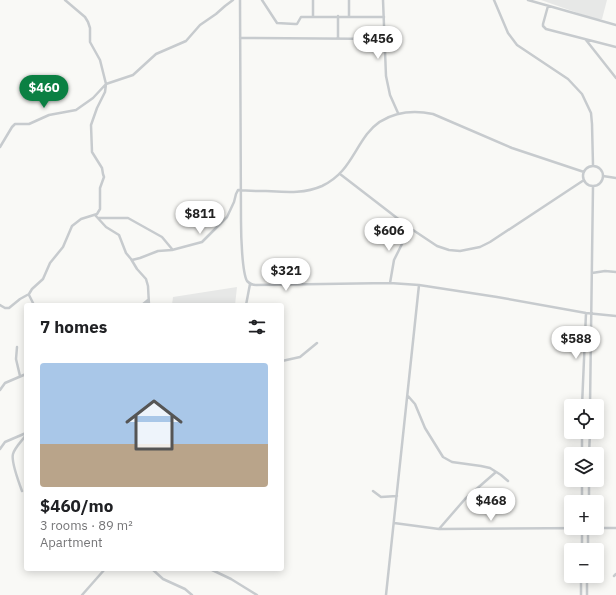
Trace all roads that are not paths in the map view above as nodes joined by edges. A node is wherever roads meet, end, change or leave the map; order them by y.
1 (65, 0) edge
2 (233, 0) edge
3 (240, 0) edge
4 (262, 0) edge
5 (313, 0) edge
6 (349, 0) edge
7 (383, 0) edge
8 (494, 0) edge
9 (528, 0) edge
10 (548, 6) junction
11 (313, 16) junction
12 (338, 16) junction
13 (349, 17) junction
14 (384, 17) junction
15 (616, 26) edge
16 (240, 38) junction
17 (338, 38) junction
18 (385, 38) junction
19 (586, 40) junction
20 (616, 47) edge
21 (616, 78) edge
22 (106, 84) junction
23 (398, 113) junction
24 (0, 146) edge
25 (593, 165) junction
26 (584, 172) junction
27 (340, 174) junction
28 (603, 176) junction
29 (616, 178) edge
30 (584, 180) junction
31 (593, 186) junction
32 (241, 190) junction
33 (96, 216) junction
34 (410, 228) junction
35 (172, 249) junction
36 (132, 260) junction
37 (616, 272) edge
38 (592, 273) junction
39 (390, 283) junction
40 (250, 284) junction
41 (419, 285) junction
42 (29, 294) junction
43 (149, 299) junction
44 (33, 303) edge
45 (144, 303) edge
46 (149, 303) edge
47 (246, 303) edge
48 (0, 305) edge
49 (586, 314) junction
50 (591, 314) junction
51 (616, 316) edge
52 (317, 343) dead end
53 (17, 347) dead end
54 (284, 361) edge
55 (24, 375) edge
56 (20, 376) junction
57 (0, 390) edge
58 (407, 396) junction
59 (582, 399) edge
60 (590, 399) edge
61 (24, 435) edge
62 (24, 437) edge
63 (0, 449) edge
64 (496, 472) junction
65 (508, 481) dead end
66 (22, 491) dead end
67 (373, 491) dead end
68 (397, 496) junction
69 (394, 522) junction
70 (564, 528) edge
71 (604, 528) edge
72 (616, 528) edge
73 (439, 530) junction
74 (103, 571) edge
75 (154, 571) edge
76 (214, 571) edge
77 (581, 583) edge
78 (587, 583) edge
79 (82, 595) edge
80 (192, 595) edge
81 (257, 595) edge
82 (386, 595) edge
83 (581, 595) edge
84 (587, 595) edge

1 - 22 street
2 - 22 street
3 - 16 street
4 - 11 street
5 - 11 street
6 - 13 street
7 - 14 street
8 - 25 street
9 - 10 street
10 - 15 street
10 - 19 street
11 - 12 street
12 - 13 street
12 - 17 street
13 - 14 street
14 - 18 street
16 - 17 street
16 - 32 street
17 - 18 street
18 - 23 street
19 - 20 street
19 - 21 street
22 - 24 street
22 - 33 street
23 - 26 street
23 - 27 street
25 - 26 street
25 - 28 street
26 - 30 street
27 - 32 street
27 - 34 street
28 - 29 street
28 - 31 street
30 - 31 street
30 - 34 street
31 - 38 street
32 - 35 street
32 - 40 street
33 - 35 street
33 - 36 street
33 - 42 street
34 - 39 street
35 - 36 street
36 - 43 street
37 - 38 street
38 - 50 street
39 - 40 street
39 - 41 street
40 - 47 street
41 - 49 street
41 - 58 street
42 - 44 street
42 - 48 street
43 - 45 street
43 - 46 street
49 - 50 street
49 - 59 street
50 - 51 street
50 - 60 street
52 - 54 street
53 - 56 street
55 - 56 street
56 - 57 street
58 - 64 street
58 - 68 street
61 - 63 street
62 - 66 street
64 - 65 street
64 - 73 street
67 - 68 street
68 - 69 street
69 - 73 street
69 - 82 street
70 - 73 street
71 - 72 street
74 - 79 street
75 - 80 street
76 - 81 street
77 - 83 street
78 - 84 street

